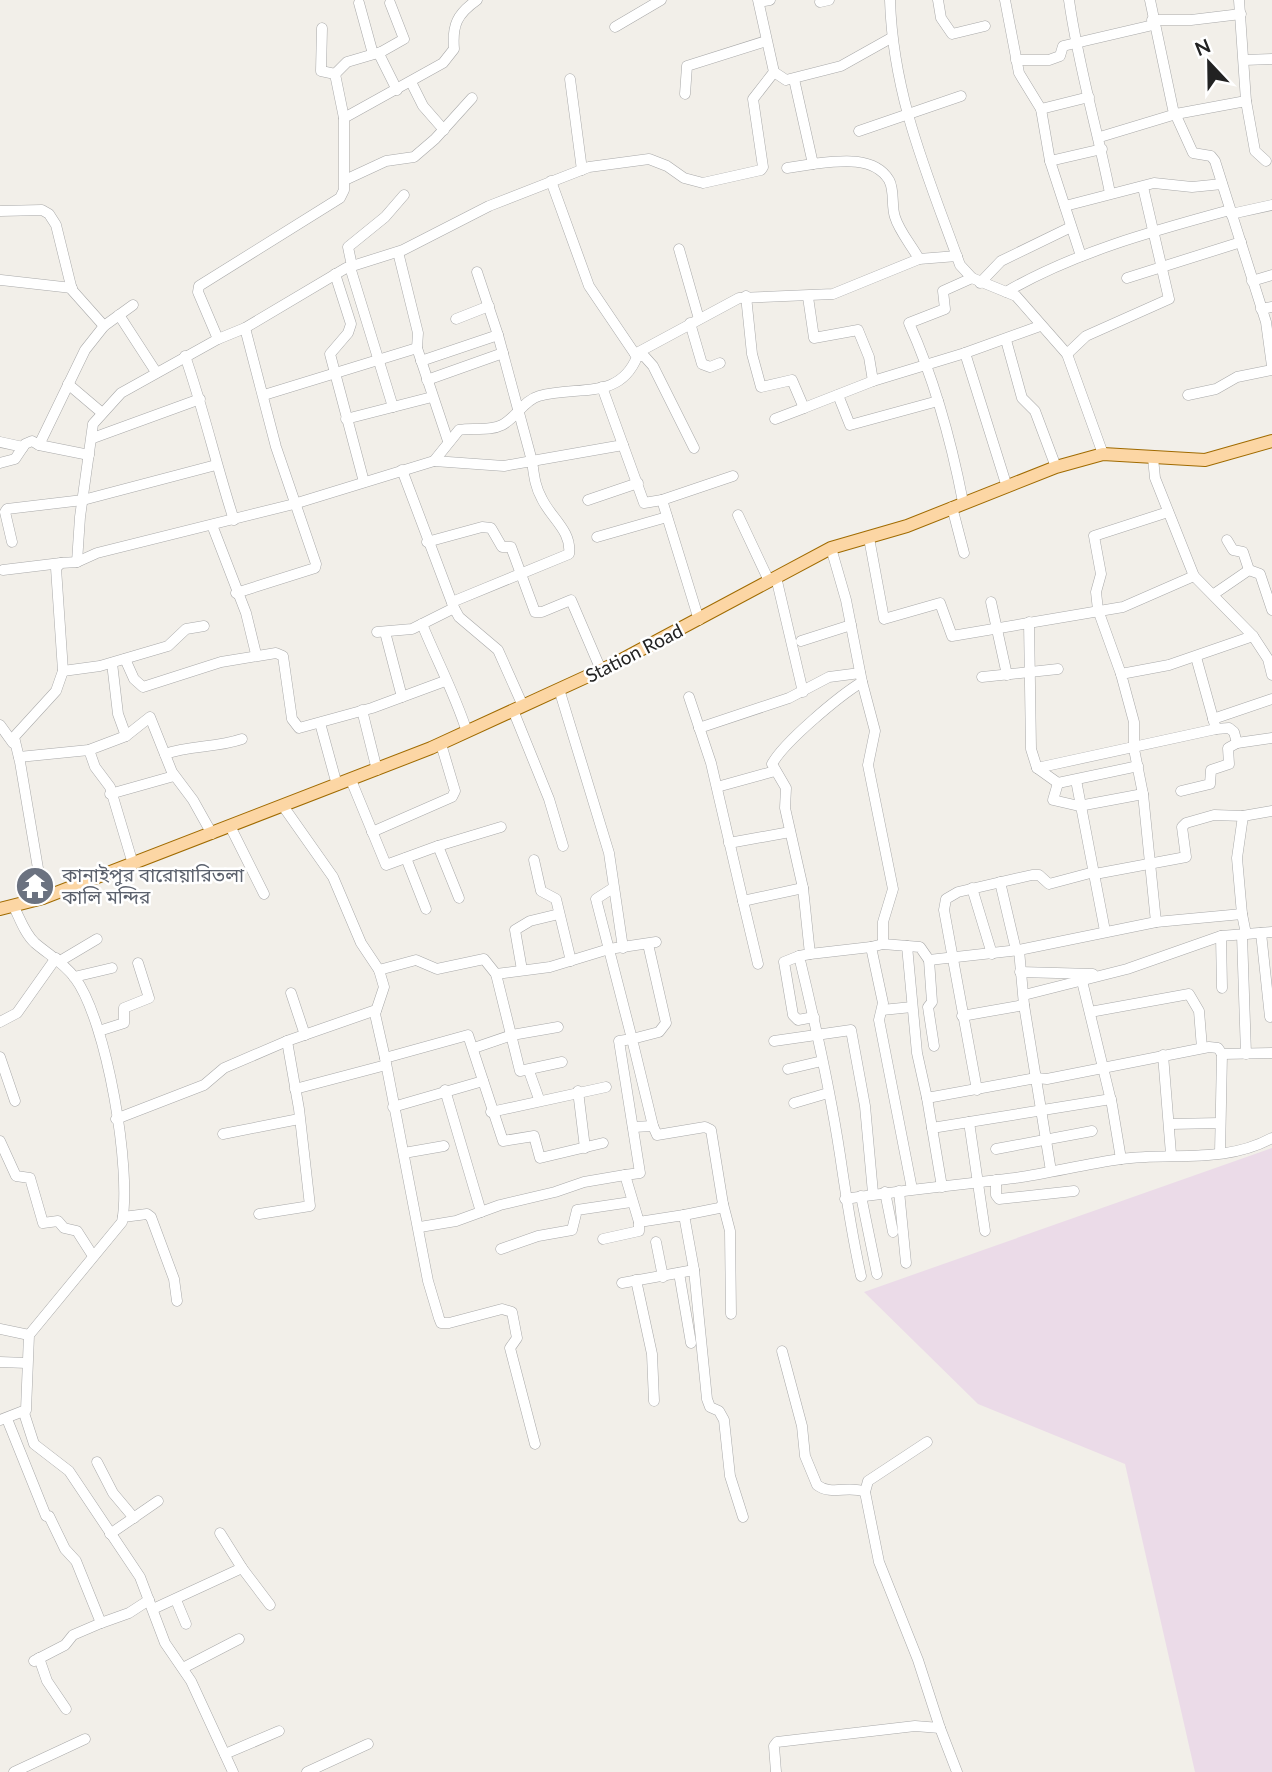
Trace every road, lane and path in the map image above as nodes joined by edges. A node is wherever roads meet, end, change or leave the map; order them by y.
1 (477, 0) edge
2 (661, 0) edge
3 (770, 0) edge
4 (890, 0) edge
5 (938, 0) edge
6 (1005, 0) edge
7 (1069, 0) edge
8 (1150, 0) edge
9 (1239, 0) edge
10 (758, 1) edge
11 (359, 3) dead end
12 (390, 3) dead end
13 (1241, 14) junction
14 (1153, 23) junction
15 (985, 26) dead end
16 (615, 27) dead end
17 (321, 28) dead end
18 (891, 38) junction
19 (766, 41) junction
20 (1075, 43) junction
21 (377, 53) junction
22 (1272, 59) edge
23 (1016, 60) junction
24 (1244, 60) junction
25 (774, 72) junction
26 (335, 74) junction
27 (570, 79) dead end
28 (794, 79) junction
29 (411, 82) junction
30 (397, 90) junction
31 (685, 94) dead end
32 (961, 96) dead end
33 (1089, 97) junction
34 (472, 98) dead end
35 (1246, 101) junction
36 (1041, 109) junction
37 (1176, 114) junction
38 (906, 116) junction
39 (344, 117) junction
40 (444, 130) junction
41 (859, 131) dead end
42 (1100, 137) junction
43 (1102, 149) junction
44 (1266, 161) dead end
45 (1050, 162) junction
46 (813, 163) junction
47 (787, 167) dead end
48 (582, 170) junction
49 (345, 180) junction
50 (551, 181) junction
51 (1222, 184) junction
52 (1143, 187) junction
53 (1110, 193) junction
54 (404, 195) dead end
55 (1272, 205) edge
56 (1065, 206) junction
57 (0, 211) edge
58 (1230, 212) junction
59 (1072, 227) junction
60 (1155, 230) junction
61 (1241, 242) junction
62 (679, 249) dead end
63 (398, 252) junction
64 (957, 256) junction
65 (1082, 256) junction
66 (919, 259) junction
67 (1163, 265) junction
68 (351, 266) junction
69 (477, 272) dead end
70 (335, 274) junction
71 (1272, 275) edge
72 (1127, 278) dead end
73 (976, 280) junction
74 (1, 281) edge
75 (1252, 281) junction
76 (72, 288) junction
77 (1006, 292) junction
78 (746, 296) junction
79 (807, 298) junction
80 (133, 304) dead end
81 (489, 306) junction
82 (1267, 308) edge
83 (119, 315) junction
84 (456, 318) dead end
85 (695, 321) junction
86 (104, 326) junction
87 (1040, 326) junction
88 (245, 328) junction
89 (498, 335) junction
90 (218, 339) junction
91 (1006, 340) junction
92 (417, 348) junction
93 (503, 353) junction
94 (635, 354) junction
95 (965, 354) junction
96 (1066, 354) junction
97 (185, 356) junction
98 (376, 360) junction
99 (421, 361) junction
100 (720, 363) dead end
101 (925, 364) junction
102 (1272, 368) edge
103 (156, 372) junction
104 (335, 373) junction
105 (427, 380) junction
106 (873, 381) junction
107 (68, 384) junction
108 (602, 387) junction
109 (1188, 394) dead end
110 (264, 395) junction
111 (838, 395) junction
112 (432, 397) junction
113 (200, 398) junction
114 (938, 401) junction
115 (393, 407) junction
116 (804, 408) junction
117 (521, 410) junction
118 (101, 412) junction
119 (346, 419) junction
120 (775, 419) dead end
121 (93, 438) junction
122 (448, 441) junction
123 (1272, 441) edge
124 (0, 442) edge
125 (39, 445) junction
126 (624, 445) junction
127 (23, 447) junction
128 (694, 448) dead end
129 (1103, 454) junction
130 (89, 455) junction
131 (1153, 458) junction
132 (434, 461) junction
133 (532, 461) junction
134 (0, 463) edge
135 (216, 466) junction
136 (1056, 467) junction
137 (402, 470) junction
138 (733, 477) dead end
139 (364, 482) junction
140 (638, 483) junction
141 (1007, 487) junction
142 (83, 500) junction
143 (588, 500) dead end
144 (662, 500) junction
145 (293, 504) junction
146 (958, 504) junction
147 (1168, 512) junction
148 (738, 515) dead end
149 (667, 517) junction
150 (234, 520) junction
151 (212, 525) junction
152 (597, 537) dead end
153 (869, 538) junction
154 (1227, 540) dead end
155 (12, 542) dead end
156 (427, 542) junction
157 (831, 548) junction
158 (964, 553) dead end
159 (77, 562) junction
160 (61, 563) junction
161 (3, 569) dead end
162 (1249, 570) junction
163 (520, 574) junction
164 (1194, 576) junction
165 (773, 579) junction
166 (236, 593) junction
167 (1214, 594) junction
168 (991, 602) dead end
169 (453, 605) junction
170 (1098, 610) junction
171 (1272, 610) edge
172 (699, 620) junction
173 (1029, 622) junction
174 (422, 624) junction
175 (851, 625) junction
176 (204, 626) dead end
177 (995, 628) junction
178 (1253, 636) junction
179 (801, 641) dead end
180 (256, 654) junction
181 (1196, 657) junction
182 (125, 659) junction
183 (112, 663) junction
184 (1058, 669) dead end
185 (601, 670) junction
186 (63, 671) junction
187 (1032, 673) junction
188 (1121, 674) junction
189 (1007, 675) junction
190 (1272, 675) edge
191 (982, 677) dead end
192 (861, 678) junction
193 (445, 681) junction
194 (559, 689) junction
195 (803, 692) junction
196 (402, 697) junction
197 (689, 697) dead end
198 (1272, 699) edge
199 (518, 708) junction
200 (362, 710) junction
201 (320, 723) junction
202 (1215, 724) junction
203 (0, 725) edge
204 (699, 728) junction
205 (467, 732) junction
206 (126, 736) junction
207 (1272, 738) edge
208 (242, 739) dead end
209 (13, 743) junction
210 (1237, 743) junction
211 (440, 744) junction
212 (1134, 749) junction
213 (89, 750) junction
214 (165, 754) junction
215 (19, 757) junction
216 (1138, 766) junction
217 (1037, 768) junction
218 (377, 770) junction
219 (775, 771) junction
220 (174, 776) junction
221 (351, 780) junction
222 (1076, 780) junction
223 (1058, 783) junction
224 (337, 785) junction
225 (717, 787) junction
226 (1181, 791) dead end
227 (110, 794) junction
228 (1143, 794) junction
229 (283, 806) junction
230 (1079, 806) junction
231 (1272, 811) edge
232 (1243, 816) junction
233 (230, 826) junction
234 (501, 827) dead end
235 (372, 832) junction
236 (790, 832) junction
237 (212, 834) junction
238 (729, 843) junction
239 (438, 846) junction
240 (563, 846) dead end
241 (406, 858) junction
242 (534, 860) dead end
243 (1149, 863) junction
244 (133, 864) junction
245 (1095, 873) junction
246 (1000, 882) junction
247 (613, 888) junction
248 (803, 888) junction
249 (972, 888) junction
250 (264, 894) dead end
251 (43, 898) junction
252 (459, 898) dead end
253 (743, 901) junction
254 (14, 907) junction
255 (0, 909) edge
256 (426, 909) dead end
257 (559, 914) junction
258 (1242, 914) junction
259 (1156, 922) junction
260 (1105, 931) junction
261 (1267, 932) edge
262 (1244, 934) junction
263 (1222, 936) junction
264 (97, 939) dead end
265 (883, 944) junction
266 (907, 946) junction
267 (871, 947) junction
268 (623, 948) junction
269 (608, 949) junction
270 (1017, 950) junction
271 (992, 954) junction
272 (805, 955) junction
273 (953, 956) junction
274 (58, 960) junction
275 (929, 960) junction
276 (571, 961) junction
277 (138, 963) dead end
278 (758, 964) dead end
279 (111, 968) dead end
280 (379, 970) junction
281 (522, 970) junction
282 (1020, 972) junction
283 (496, 974) junction
284 (1101, 975) junction
285 (74, 977) junction
286 (1082, 981) junction
287 (1222, 988) dead end
288 (291, 993) dead end
289 (1024, 1000) junction
290 (912, 1007) junction
291 (376, 1010) junction
292 (882, 1010) junction
293 (1090, 1013) junction
294 (962, 1016) junction
295 (814, 1017) junction
296 (1270, 1017) dead end
297 (0, 1022) edge
298 (558, 1027) dead end
299 (99, 1031) junction
300 (817, 1032) junction
301 (305, 1035) junction
302 (512, 1035) junction
303 (632, 1039) junction
304 (287, 1041) junction
305 (775, 1041) dead end
306 (934, 1046) dead end
307 (474, 1048) junction
308 (1202, 1048) junction
309 (1272, 1053) edge
310 (1222, 1054) junction
311 (1246, 1054) junction
312 (1163, 1055) junction
313 (0, 1057) edge
314 (385, 1061) junction
315 (822, 1061) junction
316 (562, 1062) dead end
317 (1102, 1066) junction
318 (788, 1069) dead end
319 (529, 1071) junction
320 (1036, 1078) junction
321 (483, 1081) junction
322 (606, 1087) dead end
323 (295, 1090) junction
324 (445, 1090) junction
325 (977, 1090) junction
326 (578, 1091) junction
327 (828, 1093) junction
328 (927, 1098) junction
329 (539, 1099) junction
330 (1111, 1099) junction
331 (15, 1101) dead end
332 (794, 1103) dead end
333 (393, 1107) junction
334 (1043, 1111) junction
335 (491, 1112) junction
336 (116, 1119) junction
337 (299, 1119) junction
338 (969, 1122) junction
339 (1220, 1123) junction
340 (1170, 1124) junction
341 (653, 1126) junction
342 (633, 1128) junction
343 (932, 1128) junction
344 (1092, 1131) dead end
345 (223, 1134) dead end
346 (1272, 1138) edge
347 (0, 1141) edge
348 (1047, 1141) junction
349 (603, 1143) dead end
350 (444, 1146) dead end
351 (585, 1148) junction
352 (996, 1149) dead end
353 (404, 1153) junction
354 (1220, 1153) junction
355 (1171, 1154) junction
356 (1121, 1159) junction
357 (1051, 1171) junction
358 (625, 1175) junction
359 (996, 1180) junction
360 (978, 1182) junction
361 (942, 1187) junction
362 (912, 1189) junction
363 (899, 1191) junction
364 (1074, 1191) dead end
365 (885, 1192) junction
366 (873, 1193) junction
367 (861, 1196) junction
368 (845, 1199) junction
369 (631, 1202) junction
370 (723, 1204) junction
371 (481, 1212) junction
372 (259, 1214) dead end
373 (684, 1215) junction
374 (123, 1217) junction
375 (639, 1223) junction
376 (420, 1227) junction
377 (985, 1231) dead end
378 (892, 1232) dead end
379 (603, 1239) dead end
380 (656, 1242) dead end
381 (501, 1249) dead end
382 (93, 1256) junction
383 (906, 1263) dead end
384 (694, 1270) junction
385 (679, 1273) junction
386 (877, 1274) dead end
387 (861, 1276) dead end
388 (663, 1277) junction
389 (636, 1280) junction
390 (622, 1283) dead end
391 (177, 1301) dead end
392 (731, 1314) dead end
393 (0, 1329) edge
394 (29, 1335) junction
395 (691, 1343) dead end
396 (782, 1351) dead end
397 (0, 1362) edge
398 (27, 1363) junction
399 (654, 1401) dead end
400 (24, 1413) junction
401 (4, 1420) edge
402 (927, 1442) dead end
403 (535, 1444) dead end
404 (97, 1462) dead end
405 (865, 1492) junction
406 (158, 1501) dead end
407 (743, 1517) dead end
408 (134, 1518) junction
409 (220, 1533) dead end
410 (110, 1534) junction
411 (242, 1568) junction
412 (176, 1600) junction
413 (151, 1605) junction
414 (270, 1605) dead end
415 (101, 1623) junction
416 (186, 1624) dead end
417 (239, 1639) dead end
418 (183, 1668) junction
419 (66, 1709) dead end
420 (940, 1728) junction
421 (279, 1731) dead end
422 (85, 1739) dead end
423 (368, 1744) dead end
424 (225, 1755) junction
425 (232, 1769) edge
426 (14, 1772) edge
427 (221, 1772) edge
428 (307, 1772) edge
429 (776, 1772) edge
430 (957, 1772) edge

1 - 29 street
2 - 16 street
3 - 10 street
4 - 18 street
5 - 15 street
6 - 23 street
7 - 20 street
8 - 14 street
9 - 13 street
10 - 19 street
11 - 21 street
12 - 21 street
13 - 14 street
13 - 24 street
14 - 20 street
14 - 37 street
17 - 26 street
18 - 28 street
18 - 38 street
19 - 25 street
19 - 31 street
20 - 23 street
20 - 33 street
21 - 26 street
21 - 30 street
22 - 24 street
23 - 36 street
24 - 35 street
25 - 28 street
25 - 48 street
26 - 39 street
27 - 48 street
28 - 46 street
29 - 30 street
29 - 40 street
30 - 39 street
32 - 38 street
33 - 36 street
33 - 42 street
34 - 40 street
35 - 37 street
35 - 44 street
36 - 45 street
37 - 42 street
37 - 51 street
38 - 41 street
38 - 64 street
39 - 49 street
40 - 49 street
42 - 43 street
43 - 45 street
43 - 53 street
45 - 56 street
46 - 47 street
46 - 66 street
48 - 50 street
49 - 90 street
50 - 63 street
50 - 94 street
51 - 52 street
51 - 58 street
52 - 53 street
52 - 60 street
53 - 56 street
54 - 68 street
55 - 58 street
56 - 59 street
57 - 76 street
58 - 60 street
58 - 61 street
59 - 65 street
59 - 73 street
60 - 65 street
60 - 67 street
61 - 67 street
61 - 75 street
62 - 85 street
63 - 68 street
63 - 92 street
64 - 66 street
64 - 73 street
65 - 77 street
66 - 79 street
67 - 72 street
67 - 96 street
68 - 70 street
68 - 98 street
69 - 81 street
70 - 88 street
70 - 104 street
71 - 75 street
73 - 77 street
73 - 101 street
74 - 76 street
75 - 82 street
76 - 86 street
77 - 87 street
78 - 79 street
78 - 85 street
78 - 116 street
79 - 106 street
80 - 83 street
81 - 84 street
81 - 89 street
82 - 102 street
83 - 86 street
83 - 103 street
85 - 94 street
85 - 100 street
86 - 107 street
87 - 91 street
87 - 96 street
88 - 90 street
88 - 110 street
89 - 93 street
89 - 99 street
90 - 97 street
91 - 95 street
91 - 136 street
92 - 98 street
92 - 99 street
93 - 105 street
93 - 117 street
94 - 108 street
94 - 128 street
95 - 101 street
95 - 141 street
96 - 129 street
97 - 103 street
97 - 113 street
98 - 104 street
98 - 115 street
99 - 105 street
101 - 106 street
101 - 114 street
102 - 109 street
103 - 118 street
104 - 110 street
104 - 119 street
105 - 112 street
106 - 111 street
107 - 118 street
107 - 125 street
108 - 117 street
108 - 126 street
110 - 145 street
111 - 114 street
111 - 116 street
112 - 115 street
112 - 122 street
113 - 121 street
113 - 135 street
114 - 146 street
115 - 119 street
116 - 120 street
117 - 122 street
117 - 133 street
118 - 121 street
119 - 139 street
121 - 130 street
122 - 132 street
123 - 131 main road, Station Road
124 - 127 street
125 - 127 street
125 - 130 street
126 - 133 street
126 - 140 street
127 - 134 street
129 - 131 main road, Station Road
129 - 136 main road, Station Road
130 - 142 street
131 - 147 street
132 - 133 street
132 - 137 street
133 - 163 street
135 - 142 street
135 - 150 street
136 - 141 main road, Station Road
137 - 139 street
137 - 156 street
138 - 144 street
139 - 145 street
140 - 143 street
140 - 144 street
141 - 146 main road, Station Road
142 - 155 street
142 - 159 street
144 - 149 street
145 - 150 street
145 - 166 street
146 - 153 main road, Station Road
146 - 158 street
147 - 164 street
147 - 170 street
148 - 165 street
149 - 152 street
149 - 172 street
150 - 151 street
151 - 159 street
151 - 166 street
153 - 157 main road, Station Road
153 - 177 street
154 - 162 street
156 - 163 street
156 - 169 street
157 - 165 main road, Station Road
157 - 175 street
159 - 160 street
160 - 161 street
160 - 186 street
162 - 167 street
162 - 171 street
163 - 169 street
163 - 185 street
164 - 167 street
164 - 170 street
165 - 172 main road, Station Road
165 - 195 street
166 - 180 street
167 - 178 street
168 - 177 street
169 - 174 street
169 - 199 street
170 - 173 street
170 - 188 street
172 - 185 main road, Station Road
173 - 177 street
173 - 187 street
174 - 193 street
174 - 196 street
175 - 179 street
175 - 192 street
176 - 182 street
177 - 189 street
178 - 181 street
178 - 190 street
180 - 182 street
180 - 201 street
181 - 188 street
181 - 202 street
182 - 183 street
183 - 186 street
183 - 206 street
184 - 187 street
185 - 194 main road, Station Road
186 - 209 street
187 - 189 street
187 - 217 street
188 - 212 street
189 - 191 street
192 - 195 street
192 - 219 street
192 - 265 street
193 - 196 street
193 - 205 street
194 - 199 main road, Station Road
194 - 247 street
195 - 204 street
196 - 200 street
197 - 204 street
198 - 202 street
199 - 205 main road, Station Road
199 - 240 street
200 - 201 street
200 - 218 street
201 - 224 street
202 - 210 street
202 - 212 street
203 - 209 street
204 - 225 street
205 - 211 main road, Station Road
206 - 213 street
206 - 214 street
207 - 210 street
208 - 214 street
209 - 215 street
210 - 226 street
211 - 218 main road, Station Road
211 - 235 street
212 - 216 street
212 - 217 street
213 - 215 street
213 - 227 street
214 - 220 street
215 - 251 street
216 - 222 street
216 - 228 street
217 - 223 street
218 - 221 main road, Station Road
219 - 225 street
219 - 236 street
220 - 227 street
220 - 237 street
221 - 224 main road, Station Road
221 - 235 street
222 - 223 street
222 - 230 street
223 - 230 street
224 - 229 main road, Station Road
225 - 238 street
227 - 244 street
228 - 230 street
228 - 243 street
229 - 233 main road, Station Road
229 - 280 street
230 - 245 street
231 - 232 street
232 - 243 street
232 - 258 street
233 - 237 main road, Station Road
233 - 250 street
234 - 239 street
235 - 241 street
236 - 238 street
236 - 248 street
237 - 244 main road, Station Road
238 - 253 street
239 - 241 street
239 - 252 street
241 - 256 street
242 - 257 street
243 - 245 street
243 - 259 street
244 - 251 main road, Station Road
245 - 246 street
245 - 260 street
246 - 249 street
246 - 270 street
247 - 268 street
247 - 269 street
248 - 253 street
248 - 272 street
249 - 271 street
249 - 273 street
251 - 254 main road, Station Road
253 - 278 street
254 - 255 main road, Station Road
254 - 274 street
257 - 276 street
257 - 281 street
258 - 259 street
258 - 262 street
259 - 260 street
260 - 270 street
261 - 262 street
261 - 296 street
262 - 263 street
262 - 311 street
263 - 284 street
263 - 287 street
264 - 274 street
265 - 266 street
265 - 267 street
266 - 275 street
266 - 290 street
267 - 272 street
267 - 292 street
268 - 269 street
268 - 303 street
269 - 276 street
269 - 303 street
270 - 271 street
270 - 282 street
271 - 273 street
272 - 295 street
272 - 295 street
273 - 275 street
273 - 294 street
274 - 285 street
274 - 297 street
275 - 306 street
276 - 281 street
277 - 299 street
279 - 285 street
280 - 283 street
280 - 291 street
281 - 283 street
282 - 284 street
282 - 289 street
283 - 302 street
284 - 286 street
285 - 299 street
286 - 289 street
286 - 293 street
288 - 301 street
289 - 294 street
289 - 320 street
290 - 292 street
290 - 328 street
291 - 301 street
291 - 314 street
292 - 362 street
293 - 308 street
293 - 317 street
294 - 325 street
295 - 300 street
298 - 302 street
299 - 336 street
300 - 305 street
300 - 315 street
300 - 366 street
301 - 304 street
302 - 307 street
302 - 319 street
303 - 341 street
303 - 342 street
304 - 323 street
304 - 336 street
307 - 314 street
307 - 321 street
308 - 310 street
308 - 312 street
309 - 311 street
310 - 311 street
310 - 339 street
312 - 317 street
312 - 340 street
313 - 331 street
314 - 323 street
314 - 333 street
315 - 318 street
315 - 327 street
316 - 319 street
317 - 320 street
317 - 330 street
319 - 329 street
320 - 325 street
320 - 334 street
321 - 324 street
321 - 335 street
322 - 326 street
323 - 337 street
324 - 333 street
324 - 371 street
325 - 328 street
326 - 329 street
326 - 351 street
327 - 332 street
327 - 368 street
328 - 343 street
329 - 335 street
330 - 334 street
330 - 356 street
333 - 353 street
334 - 338 street
334 - 348 street
335 - 351 street
336 - 374 street
337 - 345 street
337 - 372 street
338 - 343 street
338 - 360 street
339 - 340 street
339 - 354 street
340 - 355 street
341 - 342 street
341 - 370 street
342 - 358 street
343 - 361 street
344 - 348 street
346 - 354 street
347 - 382 street
348 - 352 street
348 - 357 street
349 - 351 street
350 - 353 street
353 - 376 street
354 - 355 street
355 - 356 street
356 - 357 street
357 - 359 street
358 - 369 street
358 - 371 street
359 - 360 street
359 - 364 street
360 - 361 street
360 - 377 street
361 - 362 street
362 - 363 street
363 - 365 street
363 - 383 street
365 - 366 street
365 - 378 street
366 - 367 street
367 - 368 street
367 - 386 street
368 - 387 street
369 - 375 street
369 - 381 street
370 - 373 street
370 - 392 street
371 - 376 street
373 - 375 street
373 - 384 street
374 - 382 street
374 - 391 street
375 - 379 street
376 - 403 street
380 - 388 street
382 - 394 street
384 - 385 street
384 - 407 street
385 - 388 street
385 - 395 street
388 - 389 street
389 - 390 street
389 - 399 street
393 - 394 street
394 - 398 street
396 - 405 street
397 - 398 street
398 - 400 street
400 - 401 street
400 - 410 street
401 - 415 street
402 - 405 street
404 - 408 street
405 - 420 street
406 - 408 street
408 - 410 street
409 - 411 street
410 - 413 street
411 - 412 street
411 - 414 street
412 - 413 street
412 - 416 street
413 - 415 street
413 - 418 street
415 - 419 street
417 - 418 street
418 - 424 street
420 - 429 street
420 - 430 street
421 - 424 street
422 - 426 street
423 - 428 street
424 - 425 street
425 - 427 street

